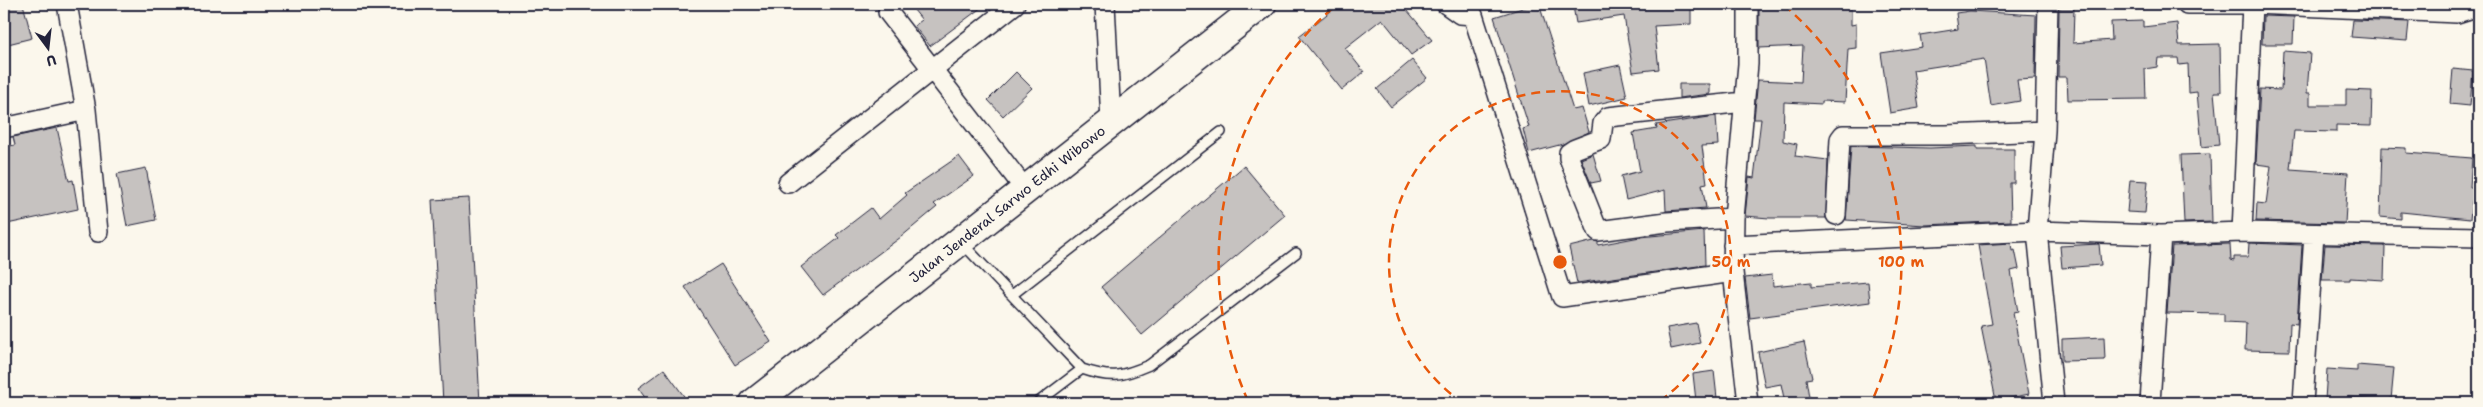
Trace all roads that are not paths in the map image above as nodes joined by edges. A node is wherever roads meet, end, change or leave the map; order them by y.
1 (67, 4) edge
2 (1015, 4) edge
3 (1105, 4) edge
4 (1262, 4) edge
5 (1446, 4) edge
6 (1748, 4) edge
7 (2048, 4) edge
8 (2187, 4) edge
9 (2252, 4) edge
10 (2479, 6) edge
11 (888, 12) dead end
12 (932, 68) junction
13 (1744, 102) junction
14 (86, 110) junction
15 (1110, 122) junction
16 (4, 128) edge
17 (2045, 131) junction
18 (1221, 132) dead end
19 (788, 182) dead end
20 (1026, 189) junction
21 (1836, 215) dead end
22 (1734, 218) junction
23 (2037, 231) junction
24 (98, 232) dead end
25 (2242, 232) junction
26 (2314, 234) junction
27 (2161, 235) junction
28 (2479, 237) edge
29 (960, 241) junction
30 (1734, 245) junction
31 (1296, 253) dead end
32 (1733, 272) junction
33 (1012, 295) junction
34 (1082, 369) junction
35 (754, 403) edge
36 (1037, 403) edge
37 (1748, 403) edge
38 (2054, 403) edge
39 (2150, 403) edge
40 (2303, 403) edge

1 - 14 street
2 - 12 street
3 - 15 street
4 - 15 main road, Jalan Jenderal Sarwo Edhi Wibowo
5 - 32 street
6 - 13 street
7 - 17 street
8 - 9 street
9 - 10 street
9 - 25 street
11 - 12 street
12 - 19 street
12 - 20 street
13 - 22 street
13 - 22 street
14 - 16 street
14 - 24 street
15 - 20 main road, Jalan Jenderal Sarwo Edhi Wibowo
17 - 21 street
17 - 23 street
18 - 33 lane
20 - 29 main road, Jalan Jenderal Sarwo Edhi Wibowo
22 - 30 street
23 - 27 street
23 - 30 street
23 - 38 street
25 - 26 street
25 - 27 street
26 - 28 street
26 - 40 street
27 - 39 street
29 - 33 lane
29 - 35 main road, Jalan Jenderal Sarwo Edhi Wibowo
30 - 32 street
31 - 34 lane
32 - 37 street
33 - 34 lane
34 - 36 lane

